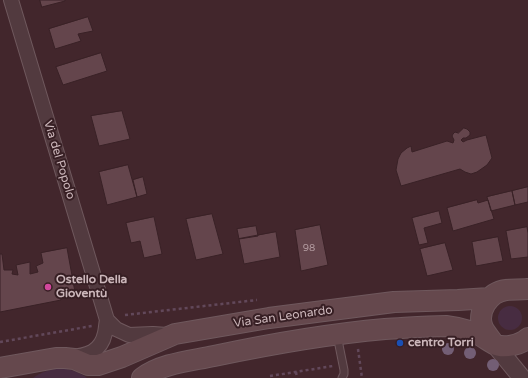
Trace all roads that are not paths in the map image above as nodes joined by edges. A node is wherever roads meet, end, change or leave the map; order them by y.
1 (11, 0) edge
2 (524, 292) edge
3 (490, 298) junction
4 (107, 320) junction
5 (175, 334) junction
6 (337, 335) junction
7 (528, 338) edge
8 (495, 344) junction
9 (65, 360) junction
10 (0, 368) edge
11 (18, 378) edge
12 (101, 378) edge
13 (142, 378) edge
14 (342, 378) edge
15 (522, 378) edge

1 - 4 street, Via del Popolo
2 - 3 main road, Via San Leonardo
3 - 5 main road, Via San Leonardo
3 - 8 main road
4 - 5 street
4 - 9 street, Via del Popolo
5 - 9 main road, Via San Leonardo
6 - 8 main road, Via San Leonardo
6 - 13 main road, Via San Leonardo
6 - 14 lane
7 - 8 main road, Via San Leonardo
8 - 15 street
9 - 10 main road, Via San Leonardo
9 - 11 main road
9 - 12 main road

